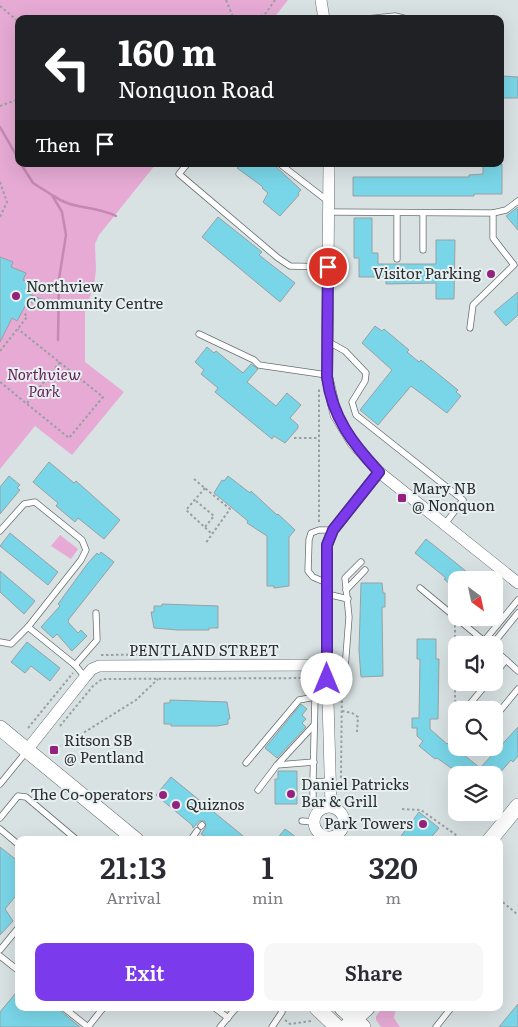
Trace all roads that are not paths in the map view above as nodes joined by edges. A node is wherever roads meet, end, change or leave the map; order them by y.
1 (321, 0) edge
2 (323, 15) edge
3 (185, 167) edge
4 (283, 167) edge
5 (329, 167) edge
6 (518, 201) edge
7 (329, 207) junction
8 (396, 213) junction
9 (423, 213) junction
10 (493, 214) junction
11 (423, 250) dead end
12 (397, 259) dead end
13 (328, 267) junction
14 (470, 328) dead end
15 (199, 334) dead end
16 (327, 341) junction
17 (323, 375) junction
18 (379, 472) junction
19 (444, 524) junction
20 (333, 530) junction
21 (0, 531) edge
22 (361, 562) dead end
23 (365, 570) dead end
24 (517, 580) edge
25 (420, 588) dead end
26 (327, 589) junction
27 (346, 590) junction
28 (348, 599) junction
29 (518, 600) edge
30 (96, 613) dead end
31 (518, 613) edge
32 (28, 627) junction
33 (478, 636) edge
34 (493, 636) edge
35 (496, 636) edge
36 (0, 642) edge
37 (503, 657) edge
38 (506, 660) junction
39 (503, 664) edge
40 (79, 670) junction
41 (325, 671) junction
42 (518, 671) edge
43 (518, 689) edge
44 (481, 691) edge
45 (327, 696) junction
46 (315, 697) junction
47 (472, 701) edge
48 (503, 707) edge
49 (314, 725) junction
50 (0, 728) edge
51 (328, 731) junction
52 (314, 732) junction
53 (27, 750) junction
54 (329, 750) junction
55 (314, 751) junction
56 (314, 762) junction
57 (246, 763) dead end
58 (277, 765) junction
59 (313, 782) junction
60 (336, 783) junction
61 (0, 784) edge
62 (258, 790) dead end
63 (313, 800) dead end
64 (331, 806) junction
65 (518, 806) edge
66 (0, 818) edge
67 (302, 821) dead end
68 (314, 822) junction
69 (200, 828) dead end
70 (0, 829) edge
71 (72, 836) edge
72 (131, 836) edge
73 (194, 836) edge
74 (324, 836) edge
75 (333, 836) edge
76 (493, 836) edge
77 (15, 842) edge
78 (15, 933) edge
79 (0, 950) edge
80 (0, 956) edge
81 (15, 968) edge
82 (68, 1011) edge
83 (101, 1011) edge
84 (219, 1011) edge
85 (234, 1011) edge
86 (280, 1011) edge
87 (336, 1011) edge
88 (343, 1011) edge
89 (365, 1011) edge
90 (449, 1011) edge
91 (228, 1018) junction
92 (324, 1020) edge
93 (354, 1024) edge
94 (88, 1027) edge
95 (220, 1027) edge
96 (272, 1027) edge
97 (436, 1027) edge

1 - 2 street
3 - 13 lane
4 - 7 lane
5 - 7 street
6 - 10 lane
7 - 8 lane
7 - 13 street
8 - 9 lane
8 - 12 lane
9 - 10 lane
9 - 11 lane
10 - 14 lane
13 - 16 street
15 - 17 lane
16 - 17 street
16 - 19 lane
17 - 18 street
18 - 19 street
18 - 20 street
19 - 24 street
20 - 26 street
20 - 26 lane
21 - 32 lane
22 - 27 lane
23 - 27 lane
25 - 33 lane
26 - 28 lane
26 - 41 street
27 - 28 lane
28 - 41 lane
29 - 34 lane
30 - 40 lane
31 - 35 lane
32 - 36 lane
32 - 40 lane
37 - 38 lane
38 - 39 lane
38 - 42 lane
40 - 41 street, PENTLAND STREET
40 - 53 street, PENTLAND STREET
41 - 45 street
43 - 48 lane
44 - 47 lane
45 - 46 lane
45 - 51 street
46 - 49 lane
46 - 57 lane
49 - 52 lane
49 - 58 lane
50 - 53 main road
51 - 52 lane
51 - 54 street
52 - 55 lane
53 - 61 lane
53 - 72 main road
54 - 55 lane
54 - 60 street
55 - 56 lane
56 - 58 lane
56 - 59 lane
58 - 62 lane
59 - 60 lane
59 - 63 lane
60 - 64 street
64 - 68 street
64 - 75 street
65 - 76 main road
66 - 71 lane
67 - 68 lane
68 - 74 street
69 - 73 lane
70 - 77 lane
78 - 79 lane
80 - 81 lane
82 - 94 lane
83 - 94 lane
84 - 91 lane
85 - 91 lane
86 - 96 lane
87 - 92 main road
88 - 93 main road
89 - 93 main road
90 - 97 lane
91 - 95 lane

